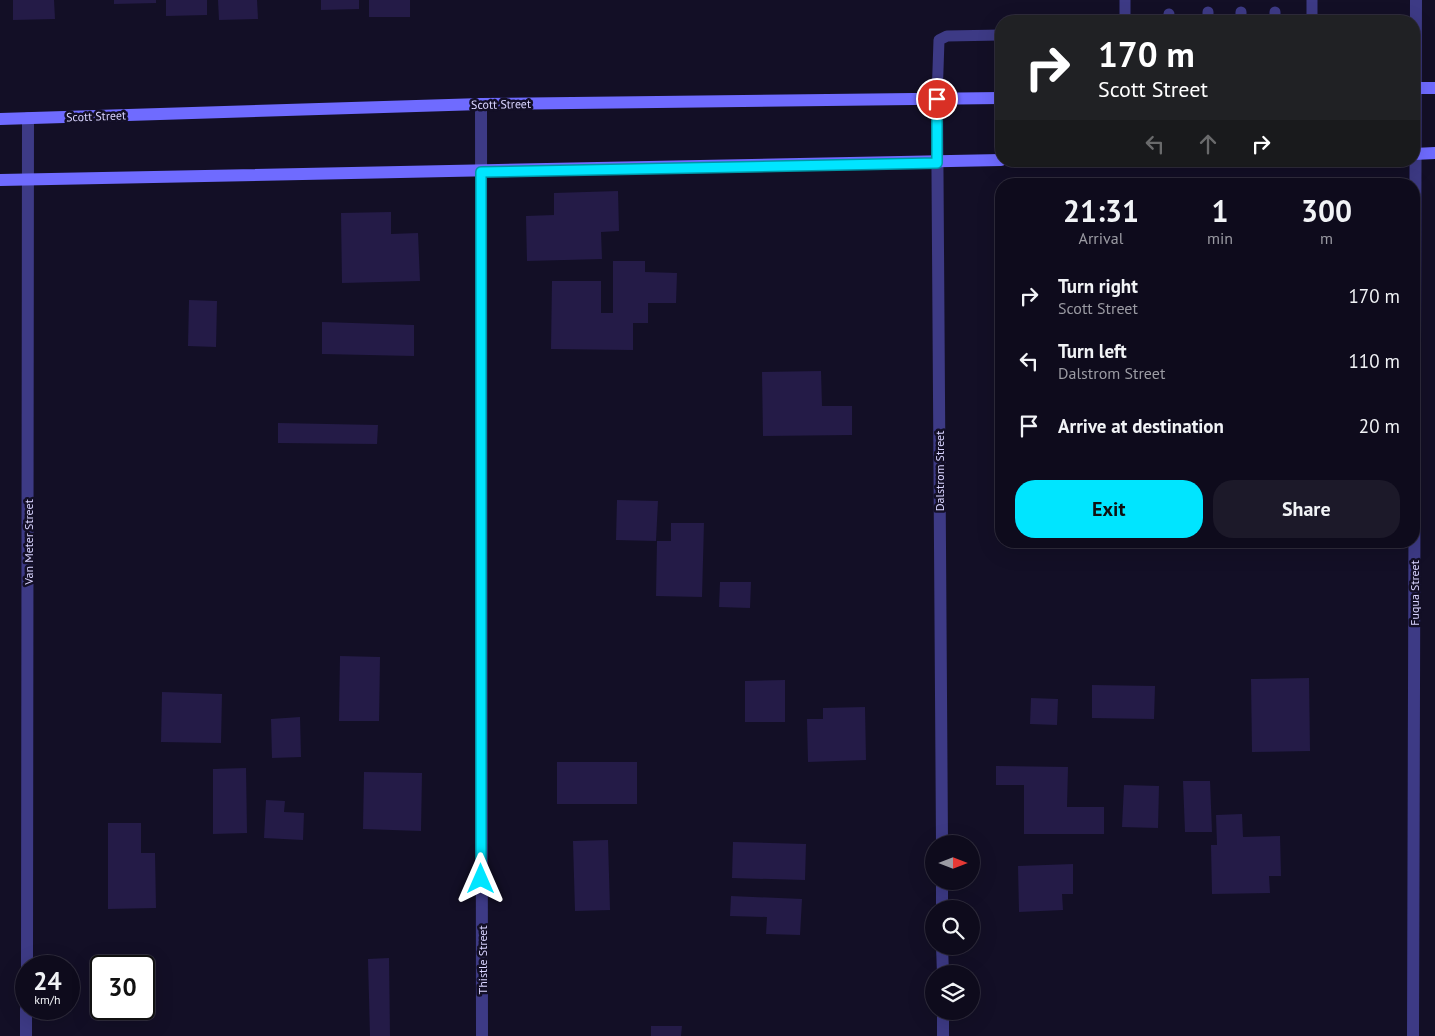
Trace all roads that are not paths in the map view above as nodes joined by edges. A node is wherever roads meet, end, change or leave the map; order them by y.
1 (1124, 0) edge
2 (1312, 0) edge
3 (1416, 0) edge
4 (1124, 15) edge
5 (1312, 15) edge
6 (1416, 15) edge
7 (995, 35) edge
8 (1420, 88) edge
9 (1435, 88) edge
10 (995, 98) edge
11 (937, 99) junction
12 (481, 104) junction
13 (28, 118) junction
14 (0, 119) edge
15 (1435, 153) edge
16 (1420, 154) edge
17 (995, 160) edge
18 (937, 163) junction
19 (481, 172) junction
20 (0, 180) edge
21 (29, 180) junction
22 (1414, 548) edge
23 (942, 835) edge
24 (26, 955) edge
25 (26, 1020) edge
26 (943, 1020) edge
27 (26, 1036) edge
28 (482, 1036) edge
29 (943, 1036) edge
30 (1413, 1036) edge

1 - 4 lane
2 - 5 lane
3 - 6 street, Fuqua Street
7 - 11 lane
8 - 9 main road
10 - 11 main road, Scott Street
11 - 12 main road, Scott Street
11 - 18 street, Dalstrom Street
12 - 13 main road, Scott Street
12 - 19 street, Thistle Street
13 - 14 main road, Scott Street
13 - 21 street, Van Meter Street
15 - 16 main road
17 - 18 main road
18 - 19 main road
18 - 23 street, Dalstrom Street
19 - 21 main road
19 - 28 street, Thistle Street
20 - 21 main road
21 - 24 street, Van Meter Street
22 - 30 street, Fuqua Street
25 - 27 street
26 - 29 street

